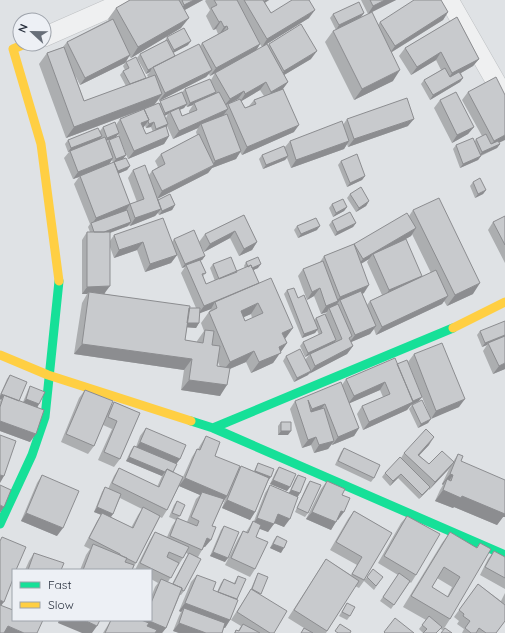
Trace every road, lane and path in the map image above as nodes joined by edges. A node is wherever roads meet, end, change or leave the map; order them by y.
1 (128, 0) edge
2 (449, 0) edge
3 (52, 33) edge
4 (14, 52) edge
5 (505, 98) edge
6 (505, 302) edge
7 (0, 355) edge
8 (48, 375) junction
9 (213, 428) junction
10 (0, 524) edge
11 (505, 555) edge

1 - 3 street
2 - 5 street
4 - 8 street
6 - 9 street
7 - 8 street
8 - 9 street
8 - 10 street
9 - 11 street

